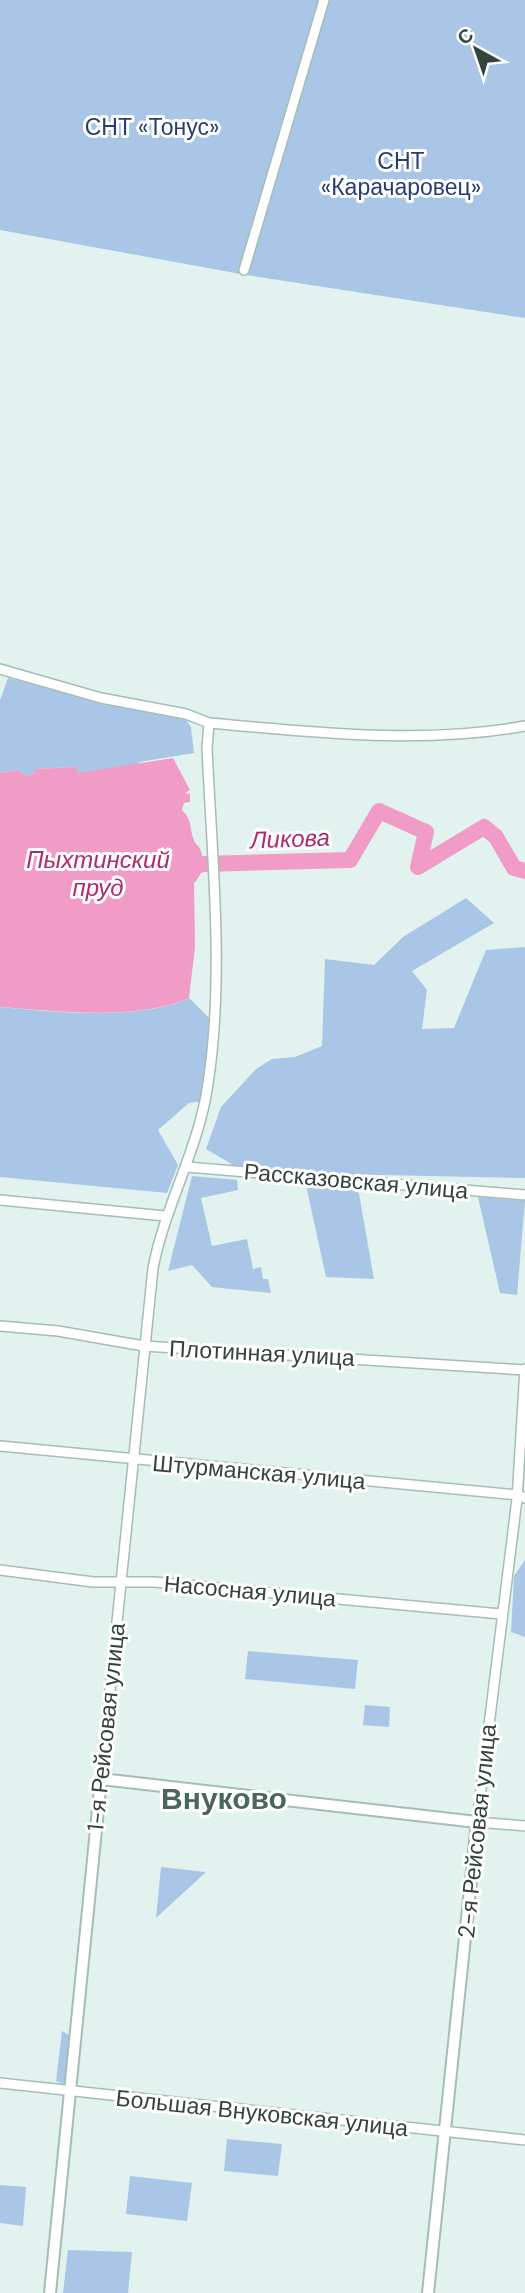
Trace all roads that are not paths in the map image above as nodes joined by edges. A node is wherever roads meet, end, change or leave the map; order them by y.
1 (324, 0) edge
2 (244, 270) dead end
3 (0, 669) edge
4 (209, 723) junction
5 (525, 726) edge
6 (187, 1167) junction
7 (525, 1195) edge
8 (0, 1200) edge
9 (165, 1216) junction
10 (0, 1326) edge
11 (144, 1346) junction
12 (525, 1369) edge
13 (0, 1446) edge
14 (133, 1461) junction
15 (521, 1496) edge
16 (0, 1570) edge
17 (120, 1583) junction
18 (501, 1614) junction
19 (101, 1779) junction
20 (477, 1822) junction
21 (525, 1826) edge
22 (0, 2083) edge
23 (71, 2092) junction
24 (445, 2132) junction
25 (525, 2140) edge
26 (50, 2293) edge
27 (428, 2293) edge

1 - 2 street
3 - 4 street
4 - 5 street
4 - 6 street, 1-я Рейсовая улица
6 - 7 street, Рассказовская улица
6 - 9 street, 1-я Рейсовая улица
8 - 9 street
9 - 11 street, 1-я Рейсовая улица
10 - 11 street, Плотинная улица
11 - 12 street, Плотинная улица
11 - 14 street, 1-я Рейсовая улица
12 - 15 street, 2-я Рейсовая улица
13 - 14 street, Штурманская улица
14 - 15 street, Штурманская улица
14 - 17 street, 1-я Рейсовая улица
15 - 18 street, 2-я Рейсовая улица
16 - 17 street, Насосная улица
17 - 18 street, Насосная улица
17 - 19 street, 1-я Рейсовая улица
18 - 20 street, 2-я Рейсовая улица
19 - 20 street
19 - 23 street, 1-я Рейсовая улица
20 - 21 street
20 - 24 street, 2-я Рейсовая улица
22 - 23 street, Большая Внуковская улица
23 - 24 street, Большая Внуковская улица
23 - 26 street, 1-я Рейсовая улица
24 - 25 street, Большая Внуковская улица
24 - 27 street, 2-я Рейсовая улица

